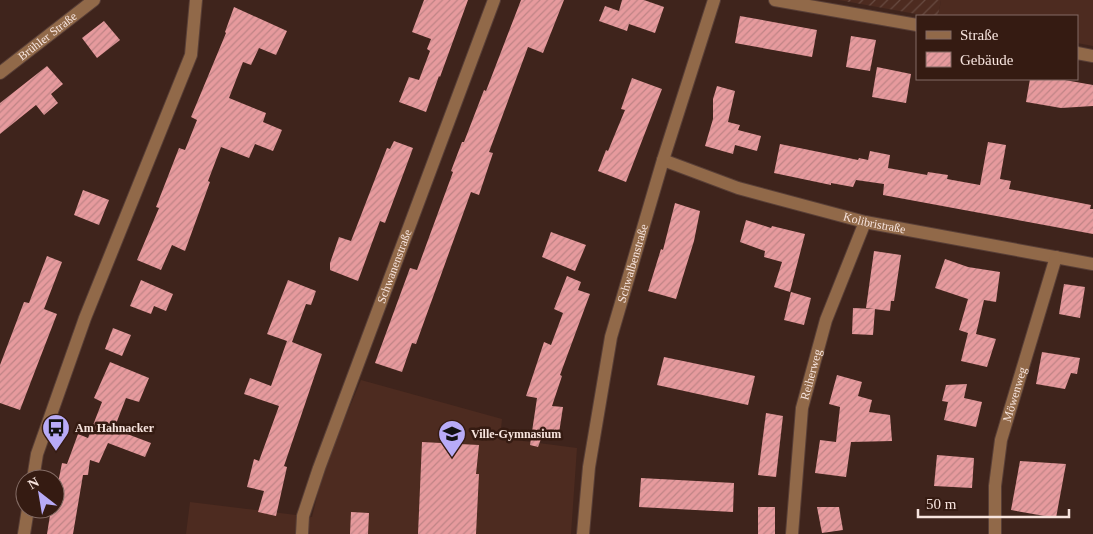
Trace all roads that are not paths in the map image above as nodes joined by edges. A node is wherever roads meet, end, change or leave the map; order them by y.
1 (94, 0) edge
2 (196, 0) edge
3 (494, 0) edge
4 (714, 0) edge
5 (775, 0) edge
6 (916, 25) edge
7 (1078, 53) edge
8 (1093, 56) edge
9 (0, 73) edge
10 (663, 160) junction
11 (865, 222) junction
12 (1056, 257) junction
13 (1093, 264) edge
14 (35, 469) edge
15 (26, 519) edge
16 (24, 534) edge
17 (302, 534) edge
18 (583, 534) edge
19 (792, 534) edge
20 (995, 534) edge

1 - 9 street, Brühler Straße
2 - 14 street
3 - 17 street, Schwanenstraße
4 - 10 street, Schwalbenstraße
5 - 6 street
7 - 8 street
10 - 11 street, Kolibristraße
10 - 18 street, Schwalbenstraße
11 - 12 street, Kolibristraße
11 - 19 street, Reiherweg
12 - 13 street, Kolibristraße
12 - 20 street, Möwenweg
15 - 16 street

